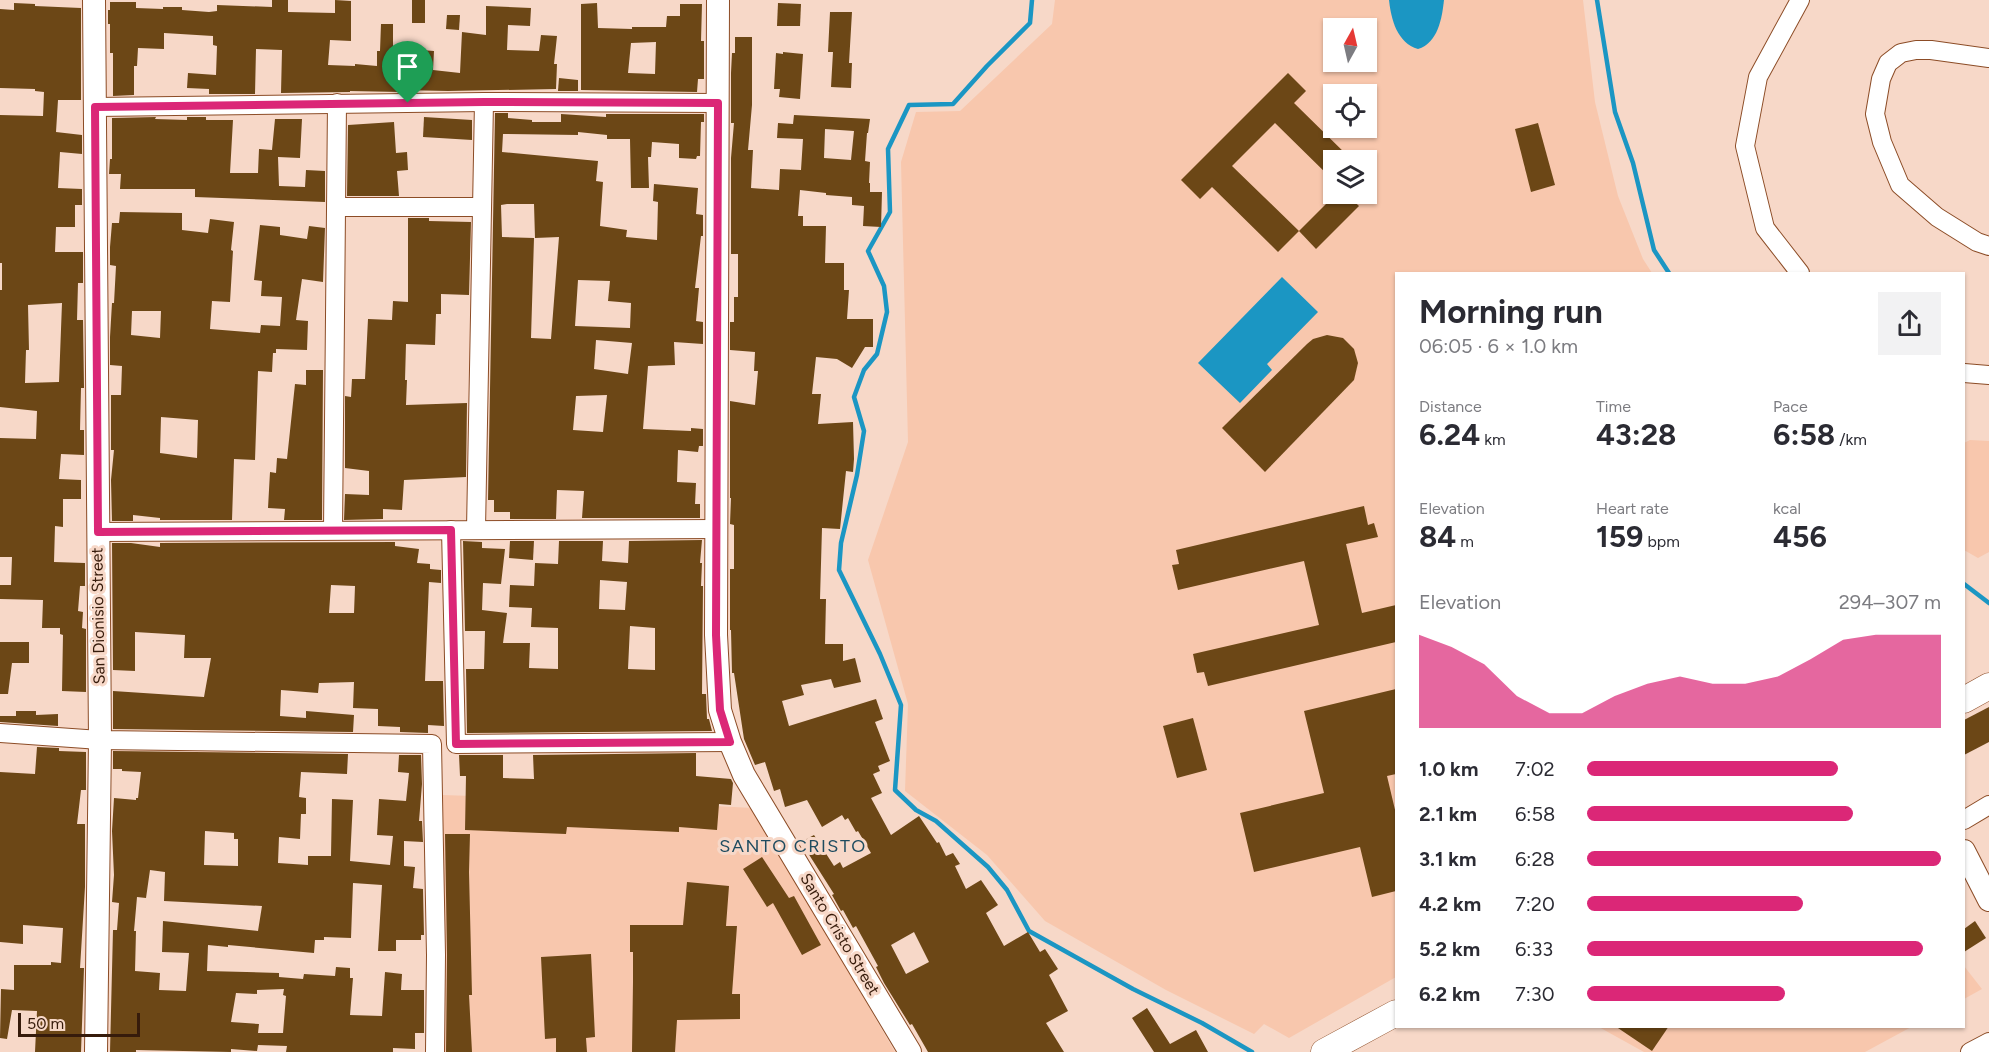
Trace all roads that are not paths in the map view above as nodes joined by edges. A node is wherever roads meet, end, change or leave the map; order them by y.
1 (94, 0) edge
2 (718, 0) edge
3 (1800, 0) edge
4 (1989, 58) edge
5 (484, 102) junction
6 (338, 103) junction
7 (718, 103) junction
8 (95, 107) junction
9 (338, 207) junction
10 (482, 207) junction
11 (1989, 246) edge
12 (1799, 272) edge
13 (1965, 374) edge
14 (1989, 375) edge
15 (476, 529) junction
16 (716, 529) junction
17 (333, 530) junction
18 (451, 530) junction
19 (98, 532) junction
20 (1989, 686) edge
21 (1965, 699) edge
22 (0, 733) edge
23 (100, 740) junction
24 (730, 742) junction
25 (1989, 805) edge
26 (1965, 819) edge
27 (1965, 853) edge
28 (1989, 900) edge
29 (1395, 1014) edge
30 (1989, 1042) edge
31 (96, 1052) edge
32 (435, 1052) edge
33 (910, 1052) edge
34 (1324, 1052) edge
35 (1970, 1052) edge

1 - 8 street, San Dionisio Street
2 - 7 street, Santo Cristo Street
3 - 12 street
4 - 11 street
5 - 6 street
5 - 7 street
5 - 10 street
6 - 8 street
6 - 9 street
7 - 16 street, Santo Cristo Street
8 - 19 street, San Dionisio Street
9 - 10 street
9 - 17 street
10 - 15 street
13 - 14 street
15 - 16 street
15 - 18 street
16 - 24 street, Santo Cristo Street
17 - 18 street
17 - 19 street
18 - 24 street
19 - 23 street, San Dionisio Street
20 - 21 main road
22 - 23 street
23 - 31 street, San Dionisio Street
23 - 32 street
24 - 33 street, Santo Cristo Street
25 - 26 street
27 - 28 street
29 - 34 main road
30 - 35 street

